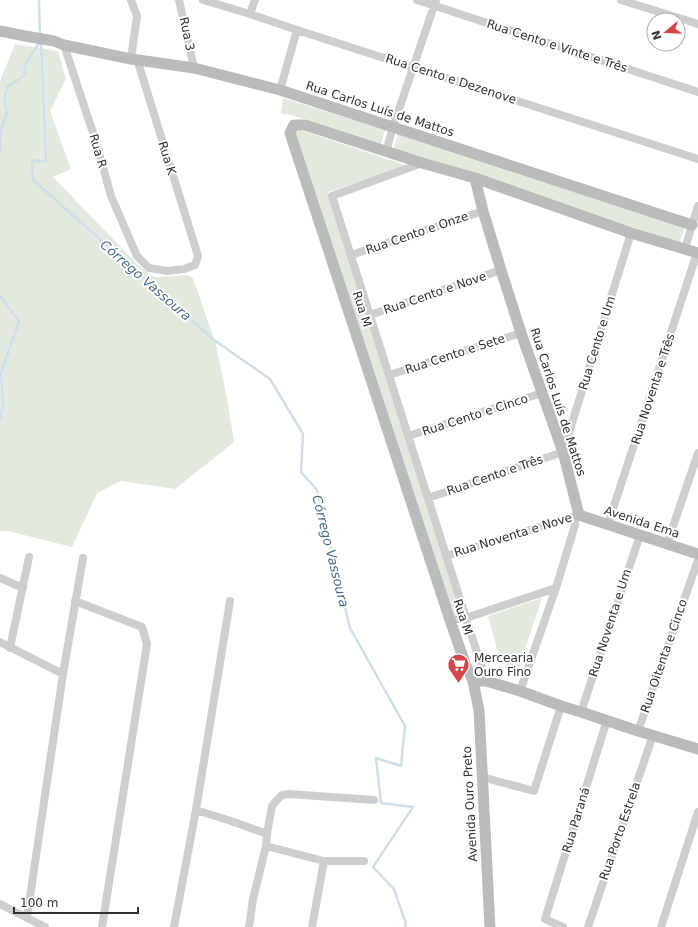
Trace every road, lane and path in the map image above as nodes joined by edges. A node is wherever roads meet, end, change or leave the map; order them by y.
1 (131, 0) edge
2 (180, 0) edge
3 (203, 0) edge
4 (255, 0) edge
5 (417, 0) edge
6 (622, 0) edge
7 (435, 3) edge
8 (250, 14) junction
9 (698, 24) edge
10 (0, 30) edge
11 (297, 30) junction
12 (59, 43) junction
13 (134, 59) junction
14 (413, 67) junction
15 (194, 68) junction
16 (280, 90) junction
17 (698, 92) edge
18 (393, 127) junction
19 (386, 152) junction
20 (698, 159) edge
21 (422, 163) junction
22 (475, 178) junction
23 (698, 208) edge
24 (483, 211) junction
25 (692, 225) junction
26 (631, 233) junction
27 (685, 248) junction
28 (698, 253) edge
29 (351, 255) junction
30 (198, 256) joint
31 (501, 270) junction
32 (370, 315) junction
33 (521, 333) junction
34 (389, 375) junction
35 (542, 393) junction
36 (408, 436) junction
37 (563, 452) junction
38 (698, 453) edge
39 (428, 498) junction
40 (577, 515) junction
41 (608, 524) junction
42 (640, 535) junction
43 (667, 544) junction
44 (698, 554) edge
45 (446, 556) junction
46 (29, 557) dead end
47 (83, 558) dead end
48 (698, 560) edge
49 (0, 578) edge
50 (23, 588) junction
51 (556, 588) junction
52 (75, 601) junction
53 (230, 601) dead end
54 (466, 618) junction
55 (450, 620) junction
56 (0, 642) edge
57 (10, 648) junction
58 (63, 674) junction
59 (473, 681) junction
60 (486, 681) junction
61 (520, 691) junction
62 (561, 706) junction
63 (581, 712) junction
64 (607, 720) junction
65 (638, 731) junction
66 (653, 735) junction
67 (698, 749) edge
68 (482, 777) junction
69 (374, 800) dead end
70 (196, 810) junction
71 (698, 812) edge
72 (267, 834) junction
73 (266, 846) junction
74 (324, 861) junction
75 (364, 861) dead end
76 (0, 904) edge
77 (27, 917) junction
78 (45, 927) edge
79 (102, 927) edge
80 (174, 927) edge
81 (249, 927) edge
82 (312, 927) edge
83 (490, 927) edge
84 (563, 927) edge
85 (588, 927) edge
86 (661, 927) edge

1 - 13 street
2 - 15 street, Rua 3
3 - 8 street, Rua Cento e Dezenove
4 - 8 street
5 - 7 street, Rua Cento e Vinte e Três
6 - 9 street
7 - 14 street
7 - 17 street, Rua Cento e Vinte e Três
8 - 11 street, Rua Cento e Dezenove
10 - 12 street, Rua Carlos Luís de Mattos
11 - 14 street, Rua Cento e Dezenove
11 - 16 street
12 - 13 street, Rua Carlos Luís de Mattos
12 - 30 street, Rua R
13 - 15 street, Rua Carlos Luís de Mattos
13 - 30 street, Rua K
14 - 18 street
14 - 20 street, Rua Cento e Dezenove
15 - 16 street, Rua Carlos Luís de Mattos
16 - 18 street, Rua Carlos Luís de Mattos
18 - 19 street
18 - 25 street, Rua Carlos Luís de Mattos
19 - 21 street, Rua M
19 - 55 street, Rua M
21 - 22 street, Rua M
21 - 29 street, Rua M
22 - 24 street, Rua Carlos Luís de Mattos
22 - 26 street
23 - 25 street
24 - 29 street, Rua Cento e Onze
24 - 31 street, Rua Carlos Luís de Mattos
25 - 27 street
26 - 27 street
26 - 37 street, Rua Cento e Um
27 - 28 street
28 - 41 street, Rua Noventa e Três
29 - 32 street, Rua M
31 - 32 street, Rua Cento e Nove
31 - 33 street, Rua Carlos Luís de Mattos
32 - 34 street, Rua M
33 - 34 street, Rua Cento e Sete
33 - 35 street, Rua Carlos Luís de Mattos
34 - 36 street, Rua M
35 - 36 street, Rua Cento e Cinco
35 - 37 street, Rua Carlos Luís de Mattos
36 - 39 street, Rua M
37 - 39 street, Rua Cento e Três
37 - 40 street, Rua Carlos Luís de Mattos
38 - 43 street
39 - 45 street, Rua M
40 - 41 street, Avenida Ema
40 - 45 street, Rua Noventa e Nove
40 - 51 street
41 - 42 street, Avenida Ema
42 - 43 street, Avenida Ema
42 - 63 street, Rua Noventa e Um
43 - 44 street, Avenida Ema
45 - 54 street, Rua M
46 - 50 street
47 - 52 street
48 - 65 street, Rua Oitenta e Cinco
49 - 50 street
50 - 57 street
51 - 54 street
51 - 61 street
52 - 58 street
52 - 79 street
53 - 70 street
54 - 55 street
54 - 60 street, Rua M
55 - 59 street, Rua M
56 - 57 street
57 - 58 street
58 - 77 street
59 - 60 street
59 - 68 street, Avenida Ouro Preto
60 - 61 street
61 - 62 street
62 - 63 street
62 - 68 street
63 - 64 street
64 - 65 street
64 - 84 street, Rua Paraná
65 - 66 street
66 - 67 street
66 - 85 street, Rua Porto Estrela
68 - 83 street, Avenida Ouro Preto
69 - 72 street
70 - 72 street
70 - 80 street
71 - 86 street
72 - 73 street
73 - 74 street
73 - 81 street
74 - 75 street
74 - 82 street
76 - 77 street
77 - 78 street

